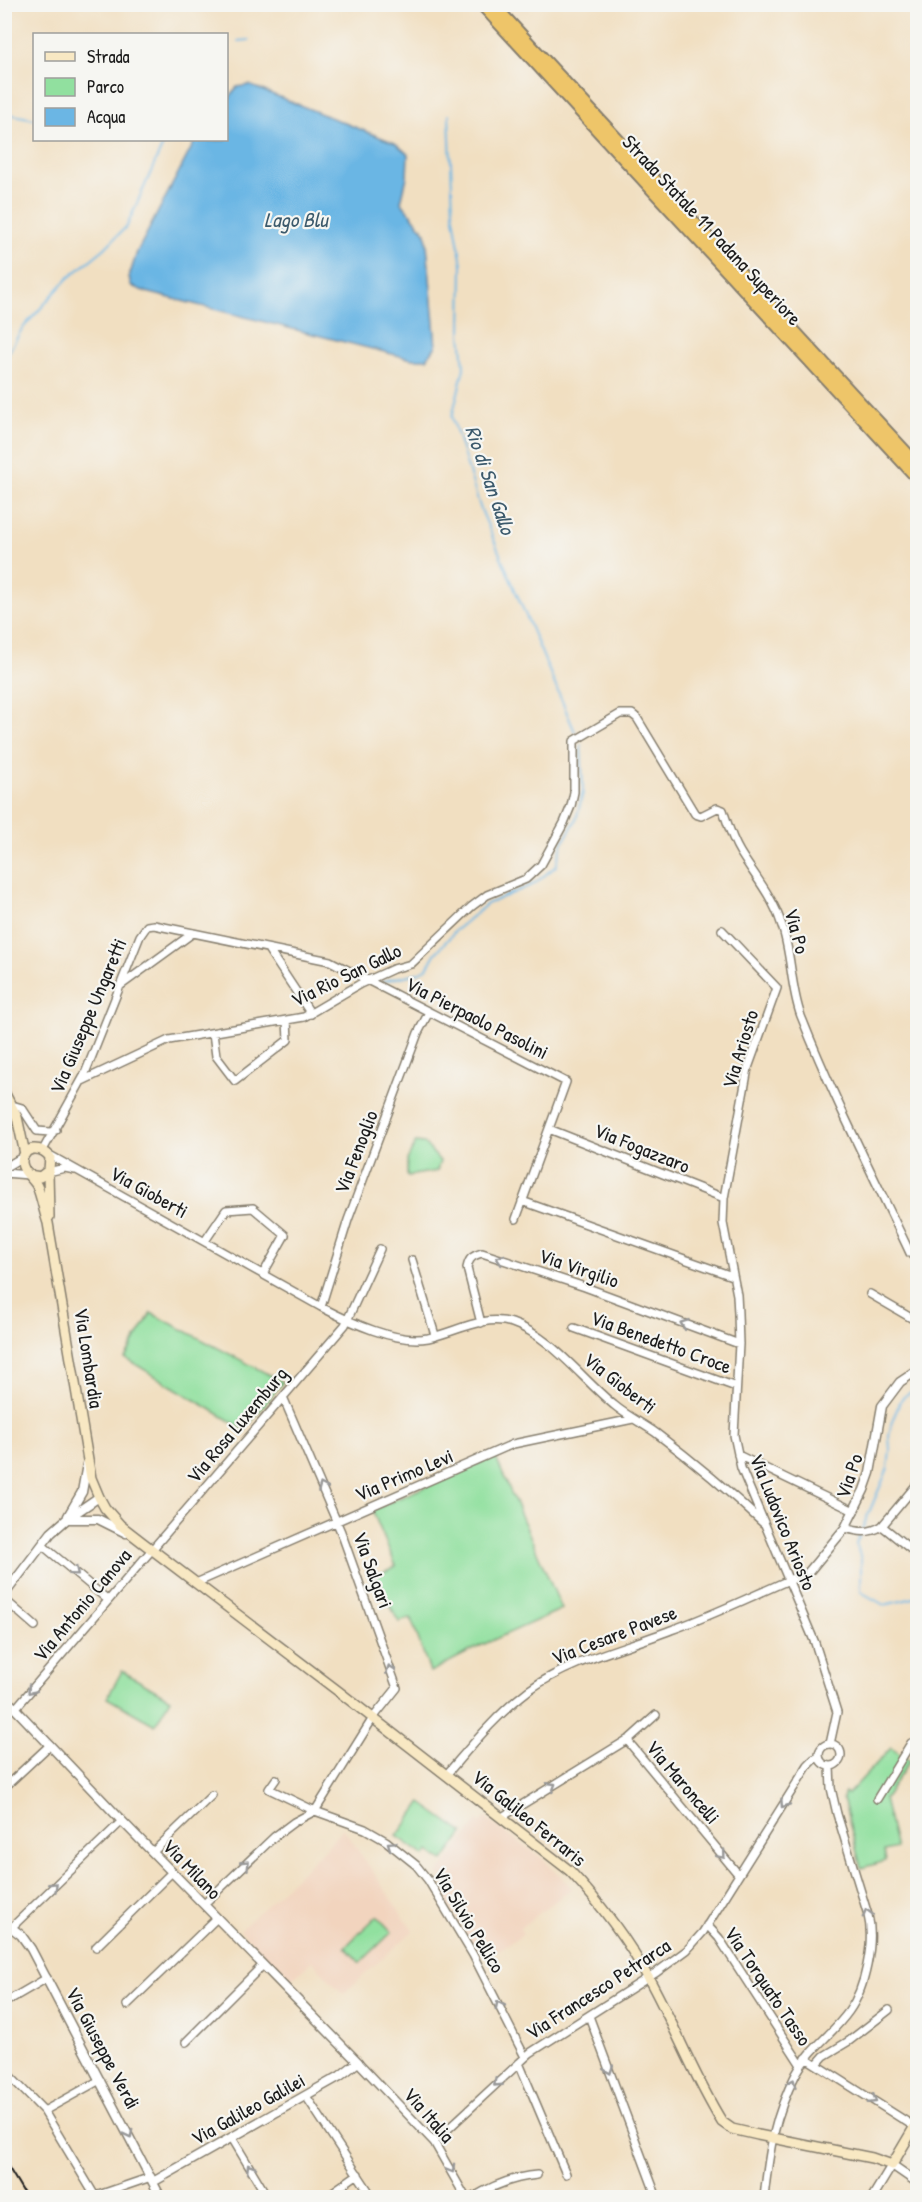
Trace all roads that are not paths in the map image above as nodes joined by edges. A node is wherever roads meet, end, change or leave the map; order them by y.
1 (481, 4) edge
2 (493, 4) edge
3 (918, 465) edge
4 (918, 479) edge
5 (574, 741) joint
6 (147, 926) joint
7 (722, 930) dead end
8 (193, 933) junction
9 (268, 949) junction
10 (369, 982) junction
11 (120, 986) junction
12 (429, 1012) junction
13 (311, 1014) junction
14 (287, 1020) junction
15 (213, 1033) junction
16 (82, 1081) junction
17 (4, 1092) edge
18 (12, 1105) junction
19 (17, 1117) junction
20 (549, 1129) junction
21 (56, 1130) junction
22 (43, 1151) junction
23 (24, 1155) junction
24 (4, 1168) edge
25 (78, 1171) junction
26 (48, 1172) junction
27 (4, 1173) edge
28 (29, 1175) junction
29 (723, 1198) junction
30 (522, 1200) junction
31 (516, 1220) dead end
32 (48, 1224) junction
33 (205, 1241) junction
34 (380, 1249) dead end
35 (412, 1260) dead end
36 (918, 1261) edge
37 (264, 1274) junction
38 (732, 1276) junction
39 (870, 1294) dead end
40 (321, 1307) junction
41 (348, 1321) junction
42 (481, 1323) junction
43 (918, 1323) edge
44 (574, 1328) dead end
45 (435, 1335) junction
46 (739, 1344) junction
47 (918, 1370) edge
48 (736, 1387) junction
49 (284, 1397) junction
50 (633, 1419) junction
51 (738, 1455) junction
52 (88, 1462) junction
53 (918, 1483) edge
54 (99, 1497) junction
55 (854, 1511) junction
56 (67, 1519) junction
57 (337, 1522) junction
58 (765, 1525) junction
59 (882, 1526) junction
60 (844, 1528) junction
61 (142, 1542) junction
62 (42, 1545) junction
63 (151, 1549) junction
64 (918, 1555) edge
65 (789, 1580) junction
66 (196, 1583) junction
67 (4, 1597) edge
68 (108, 1600) junction
69 (35, 1626) dead end
70 (5, 1698) edge
71 (15, 1709) junction
72 (656, 1715) dead end
73 (373, 1718) junction
74 (627, 1741) junction
75 (911, 1743) dead end
76 (831, 1744) junction
77 (50, 1745) junction
78 (818, 1758) junction
79 (830, 1767) junction
80 (446, 1775) junction
81 (276, 1779) dead end
82 (4, 1785) edge
83 (212, 1795) dead end
84 (877, 1799) dead end
85 (315, 1811) junction
86 (502, 1817) junction
87 (122, 1821) junction
88 (153, 1852) junction
89 (172, 1872) junction
90 (738, 1874) junction
91 (204, 1904) junction
92 (217, 1918) junction
93 (8, 1925) edge
94 (707, 1925) junction
95 (96, 1947) dead end
96 (263, 1965) junction
97 (47, 1978) junction
98 (648, 1978) junction
99 (4, 2003) edge
100 (127, 2005) dead end
101 (889, 2010) dead end
102 (589, 2016) junction
103 (186, 2042) dead end
104 (525, 2057) junction
105 (806, 2058) junction
106 (358, 2062) junction
107 (519, 2063) junction
108 (817, 2064) junction
109 (801, 2065) junction
110 (4, 2070) edge
111 (100, 2080) junction
112 (306, 2096) junction
113 (44, 2111) junction
114 (916, 2124) edge
115 (232, 2138) junction
116 (772, 2138) junction
117 (434, 2142) junction
118 (892, 2166) junction
119 (358, 2174) junction
120 (566, 2174) dead end
121 (537, 2175) dead end
122 (152, 2179) junction
123 (918, 2183) edge
124 (98, 2196) edge
125 (764, 2197) edge
126 (161, 2198) edge
127 (268, 2198) edge
128 (324, 2198) edge
129 (373, 2198) edge
130 (466, 2198) edge
131 (472, 2198) edge
132 (657, 2198) edge
133 (872, 2198) edge

1 - 4 highway, Strada Statale 11 Padana Superiore
2 - 3 highway, Strada Statale 11 Padana Superiore
5 - 10 street, Via Rio San Gallo
5 - 36 street, Via Po
6 - 8 street, Via Pierpaolo Pasolini
6 - 11 street, Via Giuseppe Ungaretti
7 - 29 street, Via Ariosto
8 - 9 street, Via Pierpaolo Pasolini
8 - 11 street
9 - 10 street, Via Pierpaolo Pasolini
9 - 13 street
10 - 12 street, Via Pierpaolo Pasolini
10 - 13 street, Via Rio San Gallo
11 - 16 street, Via Giuseppe Ungaretti
12 - 20 street, Via Pierpaolo Pasolini
12 - 40 street, Via Fenoglio
13 - 14 street, Via Rio San Gallo
14 - 15 street, Via Rio San Gallo
14 - 15 street
15 - 16 street, Via Rio San Gallo
16 - 21 street, Via Giuseppe Ungaretti
17 - 18 main road
18 - 19 main road
18 - 21 street
19 - 22 main road
19 - 23 main road
20 - 29 street, Via Fogazzaro
20 - 30 street, Via Pierpaolo Pasolini
21 - 22 street, Via Giuseppe Ungaretti
22 - 23 main road
22 - 25 street, Via Gioberti
22 - 26 main road
23 - 24 street
23 - 28 main road
25 - 26 street
25 - 33 street, Via Gioberti
26 - 28 main road
26 - 32 main road, Via Lombardia
27 - 28 street
28 - 32 main road, Via Lombardia
29 - 38 street, Via Ludovico Ariosto
30 - 31 street, Via Pierpaolo Pasolini
30 - 38 street
32 - 52 main road, Via Lombardia
33 - 37 street, Via Gioberti
33 - 37 street
34 - 41 street
35 - 45 street
37 - 40 street, Via Gioberti
38 - 46 street, Via Ludovico Ariosto
39 - 43 street
40 - 41 street, Via Gioberti
41 - 45 street, Via Gioberti
41 - 49 street, Via Rosa Luxemburg
42 - 45 street, Via Gioberti
46 -> 42 street, Via Virgilio
42 - 50 street, Via Gioberti
44 - 48 street, Via Benedetto Croce
46 - 48 street, Via Ludovico Ariosto
47 - 55 street, Via Po
48 - 51 street, Via Ludovico Ariosto
57 -> 49 street, Via Salgari
49 - 63 street, Via Rosa Luxemburg
50 - 57 street, Via Primo Levi
50 - 58 street, Via Gioberti
51 - 55 street
51 - 58 street, Via Ludovico Ariosto
52 - 54 main road, Via Lombardia
52 - 56 street
53 - 59 street
54 - 56 street
54 - 61 main road, Via Galileo Ferraris
55 - 60 street, Via Po
56 - 61 street
56 - 62 street
57 - 66 street, Via Primo Levi
73 -> 57 street, Via Salgari
58 - 65 street, Via Ludovico Ariosto
59 - 60 street
59 - 64 street
60 - 65 street, Via Po
61 - 63 main road, Via Galileo Ferraris
62 - 67 street
62 -> 68 street
63 - 66 main road, Via Galileo Ferraris
63 - 68 street, Via Antonio Canova
65 - 76 street, Via Ludovico Ariosto
65 - 80 street, Via Cesare Pavese
66 - 73 main road, Via Galileo Ferraris
67 - 69 street
68 -> 71 street, Via Antonio Canova
70 - 71 street, Via Milano
71 - 77 street, Via Milano
72 - 74 street
73 - 80 main road, Via Galileo Ferraris
73 - 85 street
86 -> 74 street, Via Maroncelli
74 -> 90 street, Via Maroncelli
75 - 84 street
76 - 78 street
76 - 79 street, Via Ludovico Ariosto
77 - 82 street
77 - 87 street, Via Milano
78 - 79 street
78 -> 90 street, Via Francesco Petrarca
105 -> 79 street, Via Ludovico Ariosto
80 - 86 main road, Via Galileo Ferraris
81 - 85 street, Via Silvio Pellico
83 - 88 street
91 -> 85 street
104 -> 85 street, Via Silvio Pellico
86 - 98 main road, Via Galileo Ferraris
87 - 88 street, Via Milano
93 -> 87 street
88 - 89 street, Via Milano
89 - 91 street, Via Milano
89 - 95 street
90 - 94 street, Via Francesco Petrarca
91 - 92 street, Via Milano
92 - 96 street, Via Milano
92 - 100 street
93 - 97 street, Via Giuseppe Verdi
94 - 98 street, Via Francesco Petrarca
94 - 109 street, Via Torquato Tasso
96 - 103 street
96 - 106 street, Via Milano
97 - 99 street
97 - 111 street, Via Giuseppe Verdi
98 - 102 street, Via Francesco Petrarca
98 - 116 main road, Via Galileo Ferraris
101 - 108 street
102 - 104 street, Via Francesco Petrarca
102 -> 132 street
104 - 107 street, Via Francesco Petrarca
105 - 108 street
105 - 109 street, Via Ludovico Ariosto
106 - 112 street, Via Galileo Galilei
106 - 117 street, Via Italia
107 -> 117 street, Via Francesco Petrarca
107 - 120 street
108 -> 114 street
116 -> 109 street, Via Ludovico Ariosto
110 - 113 street
111 - 113 street
111 -> 122 street, Via Giuseppe Verdi
112 - 115 street, Via Galileo Galilei
112 - 119 street
113 - 124 street
114 - 118 main road
115 - 122 street, Via Galileo Galilei
127 -> 115 street
116 - 118 main road, Via Galileo Ferraris
116 - 125 street, Via Ludovico Ariosto
117 -> 130 street, Via Italia
118 - 123 street
118 - 133 street
119 - 128 street
119 - 129 street
121 - 131 street
122 - 124 street
122 - 126 street, Via Giuseppe Verdi

